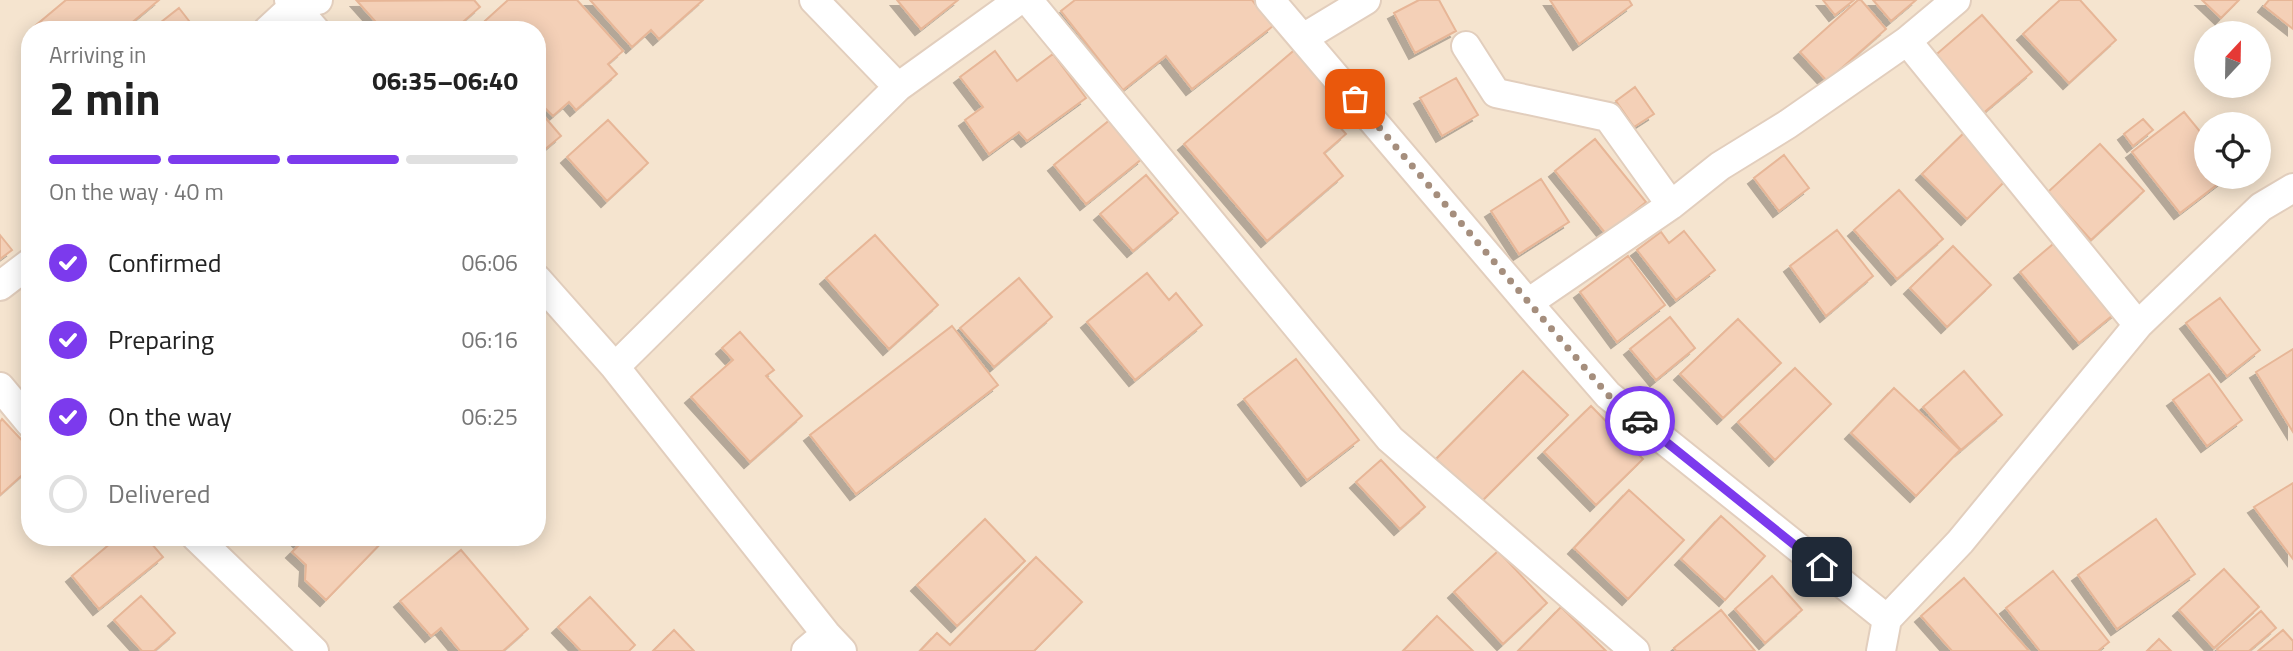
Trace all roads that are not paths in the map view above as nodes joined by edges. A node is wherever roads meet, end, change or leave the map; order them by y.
1 (814, 0) edge
2 (1019, 0) edge
3 (1028, 0) edge
4 (1270, 0) edge
5 (1366, 0) edge
6 (1956, 0) edge
7 (300, 2) edge
8 (278, 21) edge
9 (310, 21) edge
10 (1303, 38) junction
11 (1907, 41) junction
12 (1466, 46) dead end
13 (898, 87) junction
14 (2293, 188) edge
15 (1671, 205) junction
16 (21, 270) edge
17 (0, 286) edge
18 (546, 289) edge
19 (1528, 303) junction
20 (2138, 325) junction
21 (615, 367) junction
22 (0, 387) edge
23 (21, 412) edge
24 (205, 546) edge
25 (1887, 619) junction
26 (824, 645) edge
27 (314, 651) edge
28 (1635, 651) edge
29 (1881, 651) edge

1 - 13 street
2 - 13 street
3 - 28 street
4 - 10 street
5 - 10 street
6 - 11 street
7 - 8 street
7 - 9 street
10 - 19 street
11 - 15 street
11 - 20 street
12 - 15 street
13 - 21 street
14 - 20 street
15 - 19 street
16 - 17 street
18 - 21 street
19 - 25 street
20 - 25 street
21 - 26 street
22 - 23 street
24 - 27 street
25 - 29 street

